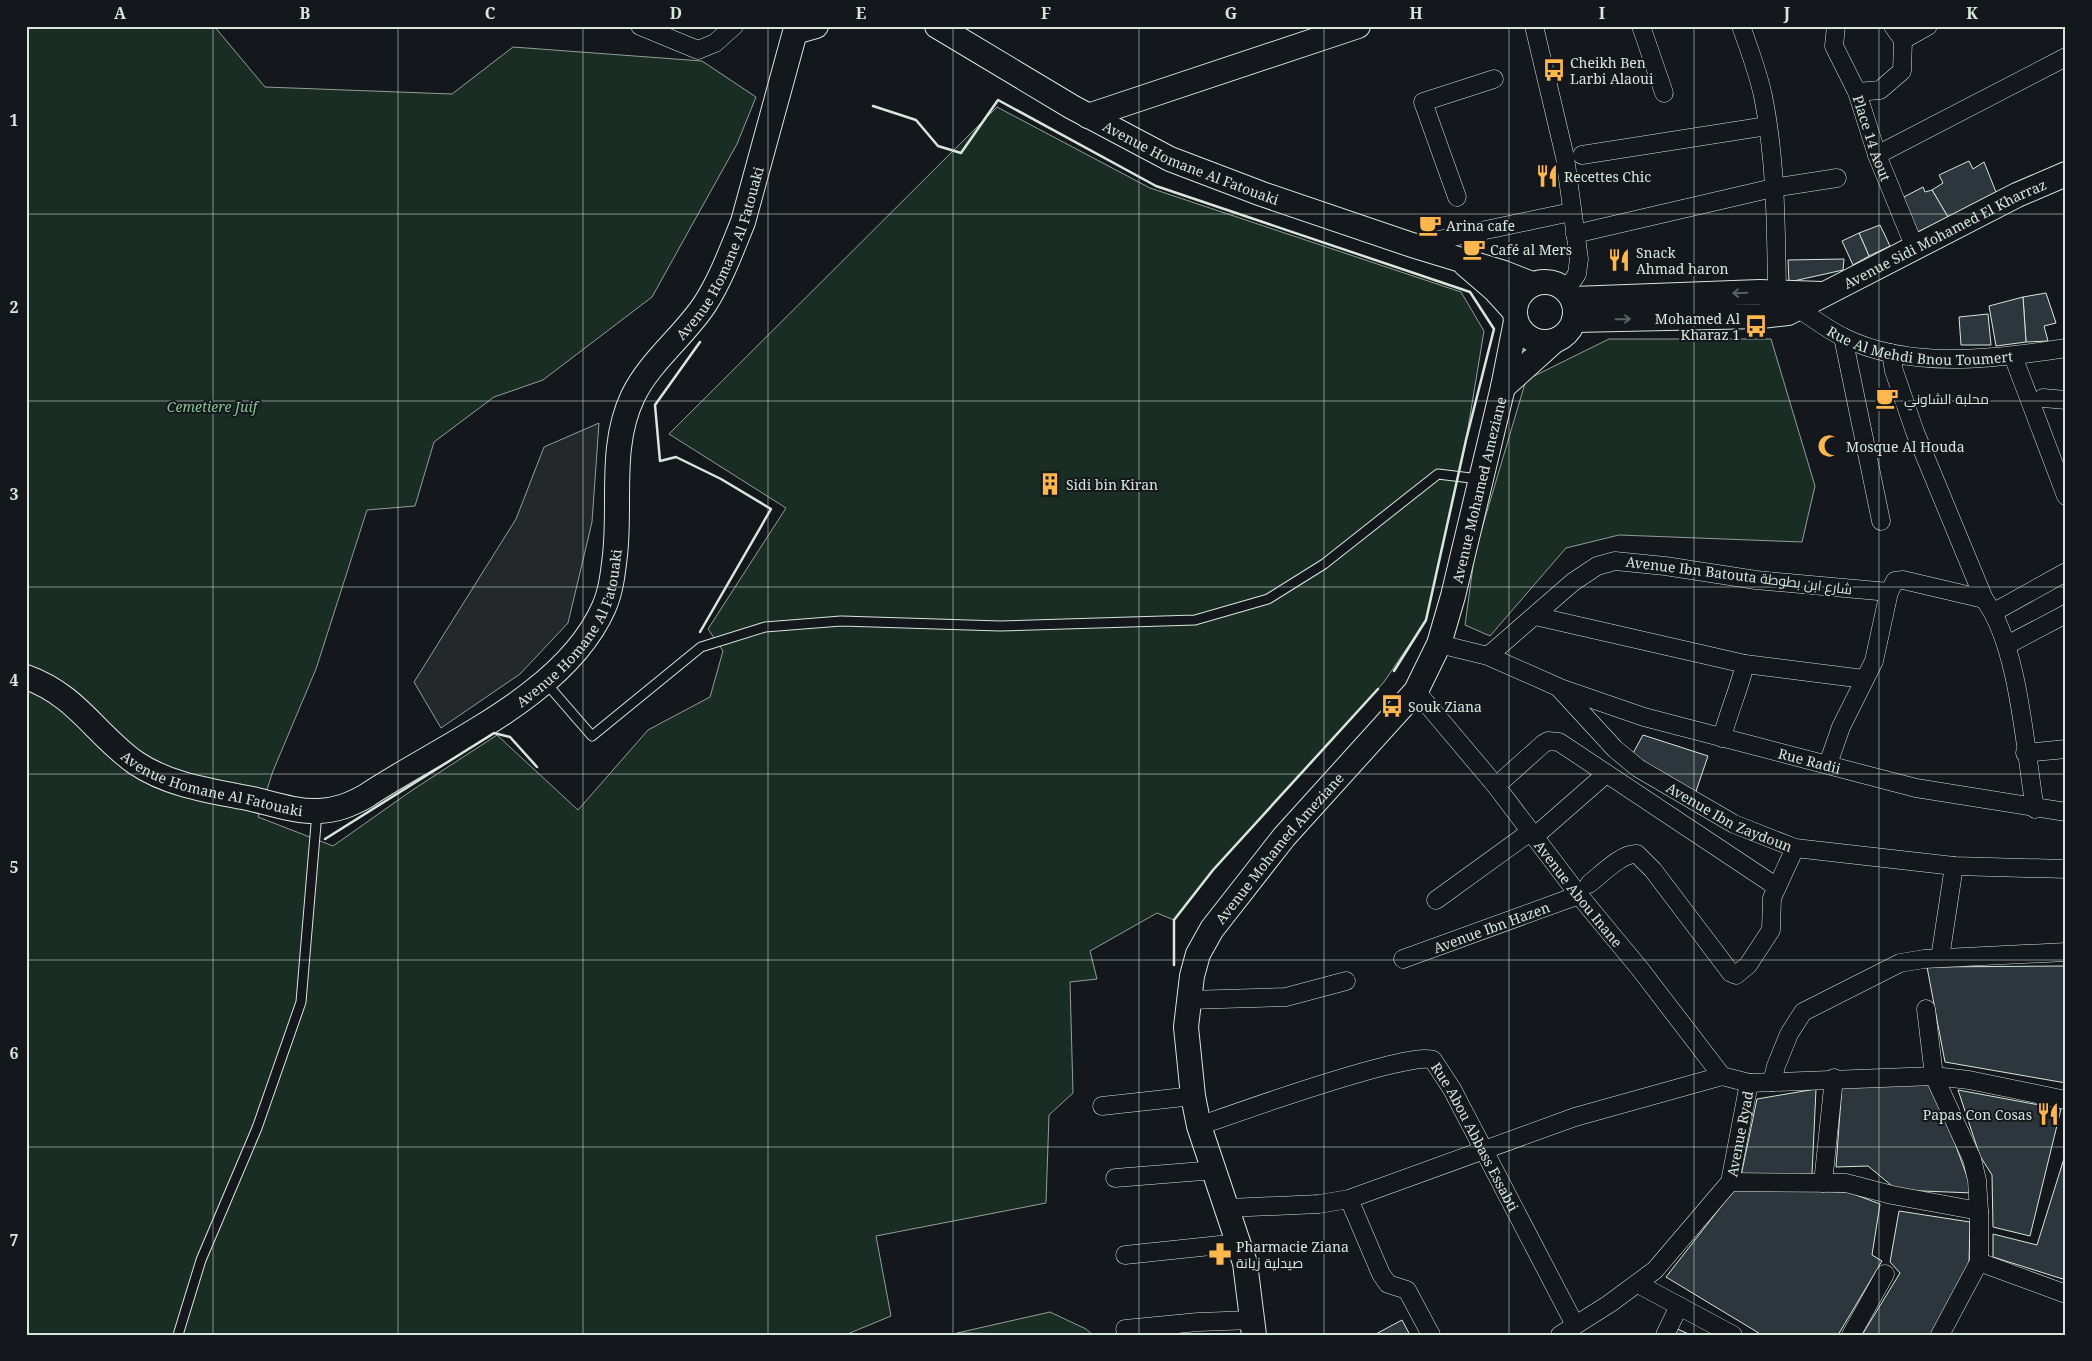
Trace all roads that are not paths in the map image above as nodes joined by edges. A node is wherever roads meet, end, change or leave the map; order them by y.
1 (640, 26) edge
2 (734, 26) edge
3 (937, 26) edge
4 (1358, 26) edge
5 (1534, 26) edge
6 (1641, 26) edge
7 (1741, 26) edge
8 (1836, 26) edge
9 (1928, 26) edge
10 (803, 28) edge
11 (1898, 33) edge
12 (2066, 57) edge
13 (1494, 79) dead end
14 (1664, 92) dead end
15 (1857, 92) junction
16 (1088, 116) junction
17 (1768, 126) junction
18 (1582, 155) dead end
19 (1877, 155) junction
20 (2066, 174) edge
21 (1837, 178) dead end
22 (1774, 188) junction
23 (1457, 197) dead end
24 (1571, 212) junction
25 (1575, 234) junction
26 (1412, 245) junction
27 (1915, 248) junction
28 (1461, 260) junction
29 (1532, 284) junction
30 (1790, 298) junction
31 (1571, 303) junction
32 (1516, 317) junction
33 (1843, 337) junction
34 (1554, 341) junction
35 (2066, 348) edge
36 (1891, 353) junction
37 (2013, 356) junction
38 (1503, 387) junction
39 (2043, 398) dead end
40 (2066, 400) edge
41 (1482, 479) junction
42 (2066, 496) edge
43 (1881, 521) dead end
44 (2066, 572) edge
45 (1889, 592) junction
46 (1989, 606) junction
47 (2066, 614) edge
48 (1536, 616) junction
49 (1439, 644) junction
50 (2007, 645) junction
51 (1488, 656) junction
52 (1745, 664) junction
53 (26, 677) edge
54 (1864, 679) junction
55 (546, 683) junction
56 (1558, 687) junction
57 (1416, 691) junction
58 (1722, 738) junction
59 (2066, 749) edge
60 (2025, 753) junction
61 (1828, 764) junction
62 (1606, 774) junction
63 (1496, 786) junction
64 (2035, 808) junction
65 (318, 811) junction
66 (2066, 812) edge
67 (1532, 835) junction
68 (1796, 848) junction
69 (1954, 866) junction
70 (2066, 869) edge
71 (1776, 887) junction
72 (1584, 889) junction
73 (1436, 900) dead end
74 (2066, 952) edge
75 (1940, 958) junction
76 (1403, 959) dead end
77 (1346, 981) dead end
78 (1188, 1000) junction
79 (1926, 1009) dead end
80 (1722, 1076) junction
81 (1934, 1076) junction
82 (1834, 1078) junction
83 (1772, 1082) junction
84 (1749, 1083) junction
85 (1193, 1096) junction
86 (2066, 1100) edge
87 (1102, 1106) dead end
88 (1199, 1126) junction
89 (1483, 1149) junction
90 (1215, 1170) junction
91 (1115, 1178) dead end
92 (1730, 1182) junction
93 (1823, 1183) junction
94 (1349, 1199) junction
95 (1228, 1208) junction
96 (1979, 1211) junction
97 (1239, 1243) junction
98 (1125, 1255) dead end
99 (1978, 1262) junction
100 (1885, 1274) dead end
101 (1638, 1284) junction
102 (2066, 1294) edge
103 (1679, 1306) junction
104 (1575, 1326) junction
105 (1254, 1327) edge
106 (1125, 1329) dead end
107 (178, 1335) edge
108 (1431, 1335) edge
109 (1560, 1335) edge
110 (1665, 1335) edge
111 (1733, 1335) edge
112 (1851, 1335) edge
113 (1940, 1335) edge

1 - 2 street
3 - 16 street, Avenue Homane Al Fatouaki
4 - 16 street
5 - 24 street
6 - 14 street
7 - 17 street
8 - 15 street, Place 14 Aout
9 - 11 street
10 - 55 street, Avenue Homane Al Fatouaki
11 - 15 street
12 - 19 street
13 - 23 street
15 - 19 street, Place 14 Aout
16 - 26 street, Avenue Homane Al Fatouaki
17 - 18 street
17 - 22 street
19 - 27 street, Place 14 Aout
20 - 27 street, Avenue Sidi Mohamed El Kharraz
21 - 22 street
22 - 25 street
22 - 30 street
24 - 25 street
24 - 26 street
25 - 31 street
26 - 28 street, Avenue Homane Al Fatouaki
27 - 30 street, Avenue Sidi Mohamed El Kharraz
28 - 29 street, Avenue Homane Al Fatouaki
28 - 32 street, Avenue Homane Al Fatouaki
29 - 31 street
29 - 32 street
30 - 31 street, Avenue Sidi Mohamed El Kharraz
30 - 33 street, Rue Al Mehdi Bnou Toumert
31 - 34 street
32 - 34 street
32 - 38 street, Avenue Mohamed Ameziane
33 - 36 street, Rue Al Mehdi Bnou Toumert
33 - 43 street
34 - 38 street, Avenue Mohamed Ameziane
35 - 37 street, Rue Al Mehdi Bnou Toumert
36 - 37 street, Rue Al Mehdi Bnou Toumert
36 - 46 street
37 - 42 street
38 - 41 street, Avenue Mohamed Ameziane
39 - 40 street
41 - 49 street, Avenue Mohamed Ameziane
41 - 55 lane
44 - 46 street
45 - 46 street
45 - 48 street, Avenue Ibn Batouta شارع ابن بطوطة
45 - 54 street
46 - 50 street
47 - 50 street
48 - 51 street, Avenue Ibn Batouta شارع ابن بطوطة
48 - 52 street
49 - 51 street, Avenue Ibn Zaydoun
49 - 57 street, Avenue Mohamed Ameziane
50 - 60 street
51 - 56 street, Avenue Ibn Zaydoun
52 - 54 street
52 - 58 street
53 - 65 street, Avenue Homane Al Fatouaki
54 - 61 street
55 - 65 street, Avenue Homane Al Fatouaki
56 - 58 street, Rue Radii
56 - 68 street, Avenue Ibn Zaydoun
57 - 63 street, Avenue Abou Inane
57 - 78 street, Avenue Mohamed Ameziane
58 - 61 street, Rue Radii
59 - 60 street
60 - 64 street
61 - 64 street, Rue Radii
62 - 63 street
62 - 67 street
62 - 71 street
63 - 67 street, Avenue Abou Inane
64 - 66 street, Rue Radii
65 - 107 lane
67 - 72 street, Avenue Abou Inane
67 - 73 street
68 - 69 street, Avenue Ibn Zaydoun
68 - 71 street
69 - 70 street, Avenue Ibn Zaydoun
69 - 75 street
71 - 72 street, Avenue Ibn Hazen
72 - 76 street, Avenue Ibn Hazen
72 - 80 street, Avenue Abou Inane
74 - 75 street
75 - 83 street
77 - 78 street
78 - 85 street, Avenue Mohamed Ameziane
79 - 81 street
80 - 84 street
80 - 89 street
81 - 82 street, Avenue Ryad
81 - 86 street, Avenue Ryad
81 - 96 street
82 - 83 street, Avenue Ryad
82 - 93 street
83 - 84 street, Avenue Ryad
84 - 92 street, Avenue Ryad
85 - 87 street
85 - 88 street, Avenue Mohamed Ameziane
88 - 89 street, Rue Abou Abbass Essabti
88 - 90 street, Avenue Mohamed Ameziane
89 - 94 street
89 - 104 street, Rue Abou Abbass Essabti
90 - 91 street
90 - 95 street, Avenue Mohamed Ameziane
92 - 93 street
92 - 101 street, Avenue Ryad
93 - 96 street
94 - 95 street
94 - 108 street
95 - 97 street, Avenue Mohamed Ameziane
96 - 99 street
97 - 98 street
97 - 105 street, Avenue Mohamed Ameziane
99 - 102 street
99 - 113 street
100 - 112 street
101 - 103 street
101 - 104 street, Avenue Ryad
103 - 110 street
103 - 111 street
104 - 109 street, Avenue Ryad
105 - 106 street

